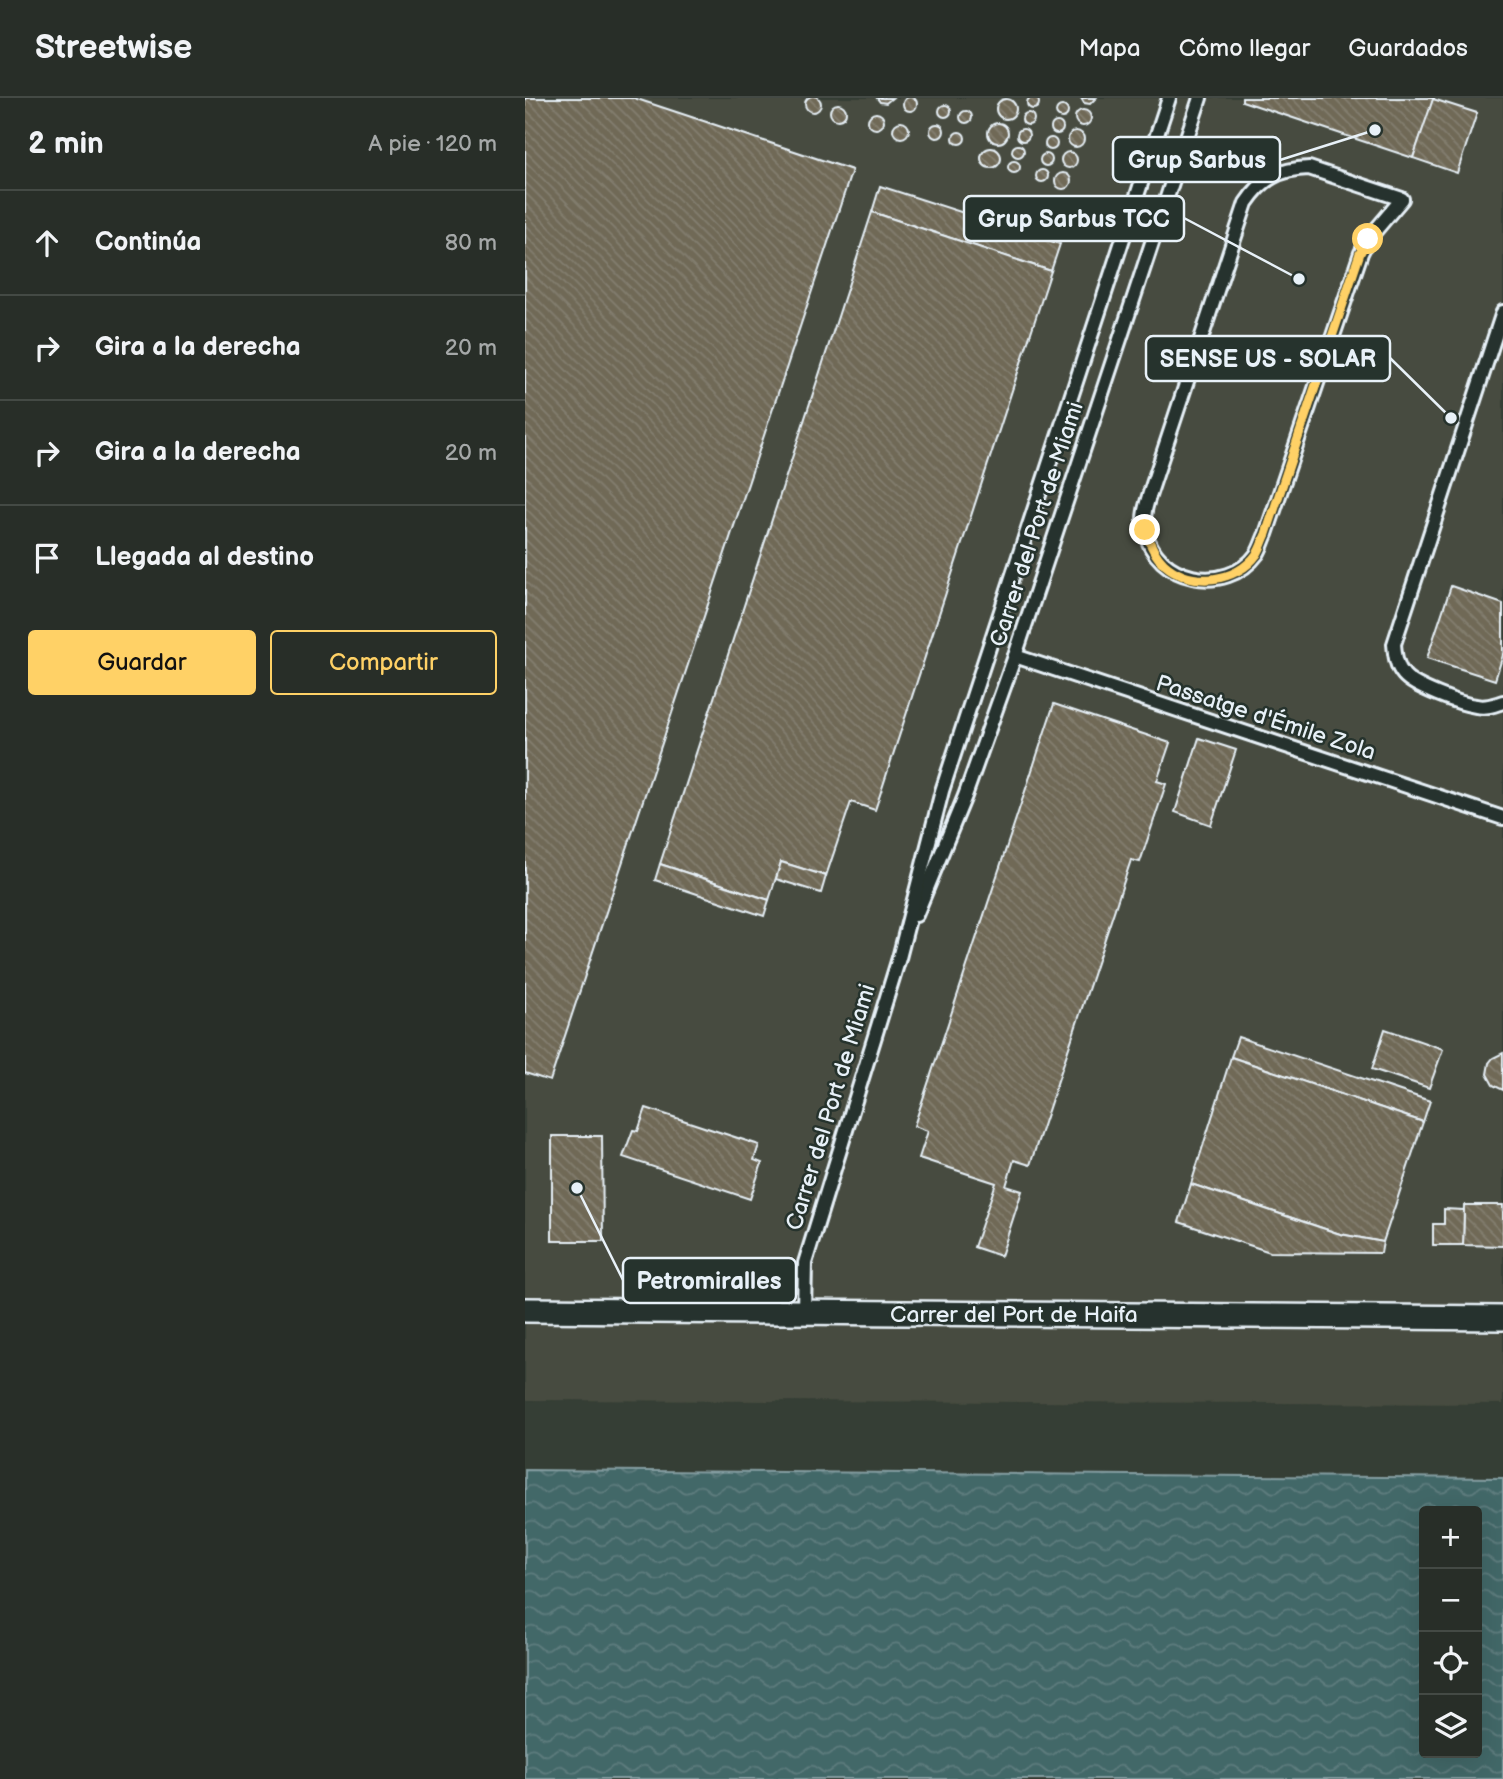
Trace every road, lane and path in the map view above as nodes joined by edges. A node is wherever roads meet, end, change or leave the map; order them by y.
1 (1169, 98) edge
2 (1200, 98) edge
3 (1402, 199) joint
4 (1503, 312) edge
5 (1015, 656) junction
6 (1503, 702) edge
7 (1503, 818) edge
8 (899, 958) junction
9 (525, 1310) edge
10 (804, 1312) junction
11 (1503, 1318) edge

1 - 8 lane, Carrer del Port de Miami
2 - 5 lane, Carrer del Port de Miami
3 - 3 lane
4 - 6 lane
5 - 7 lane, Passatge d'Émile Zola
5 - 8 lane, Carrer del Port de Miami
8 - 10 lane, Carrer del Port de Miami
9 - 10 street, Carrer del Port de Haifa
10 - 11 street, Carrer del Port de Haifa

